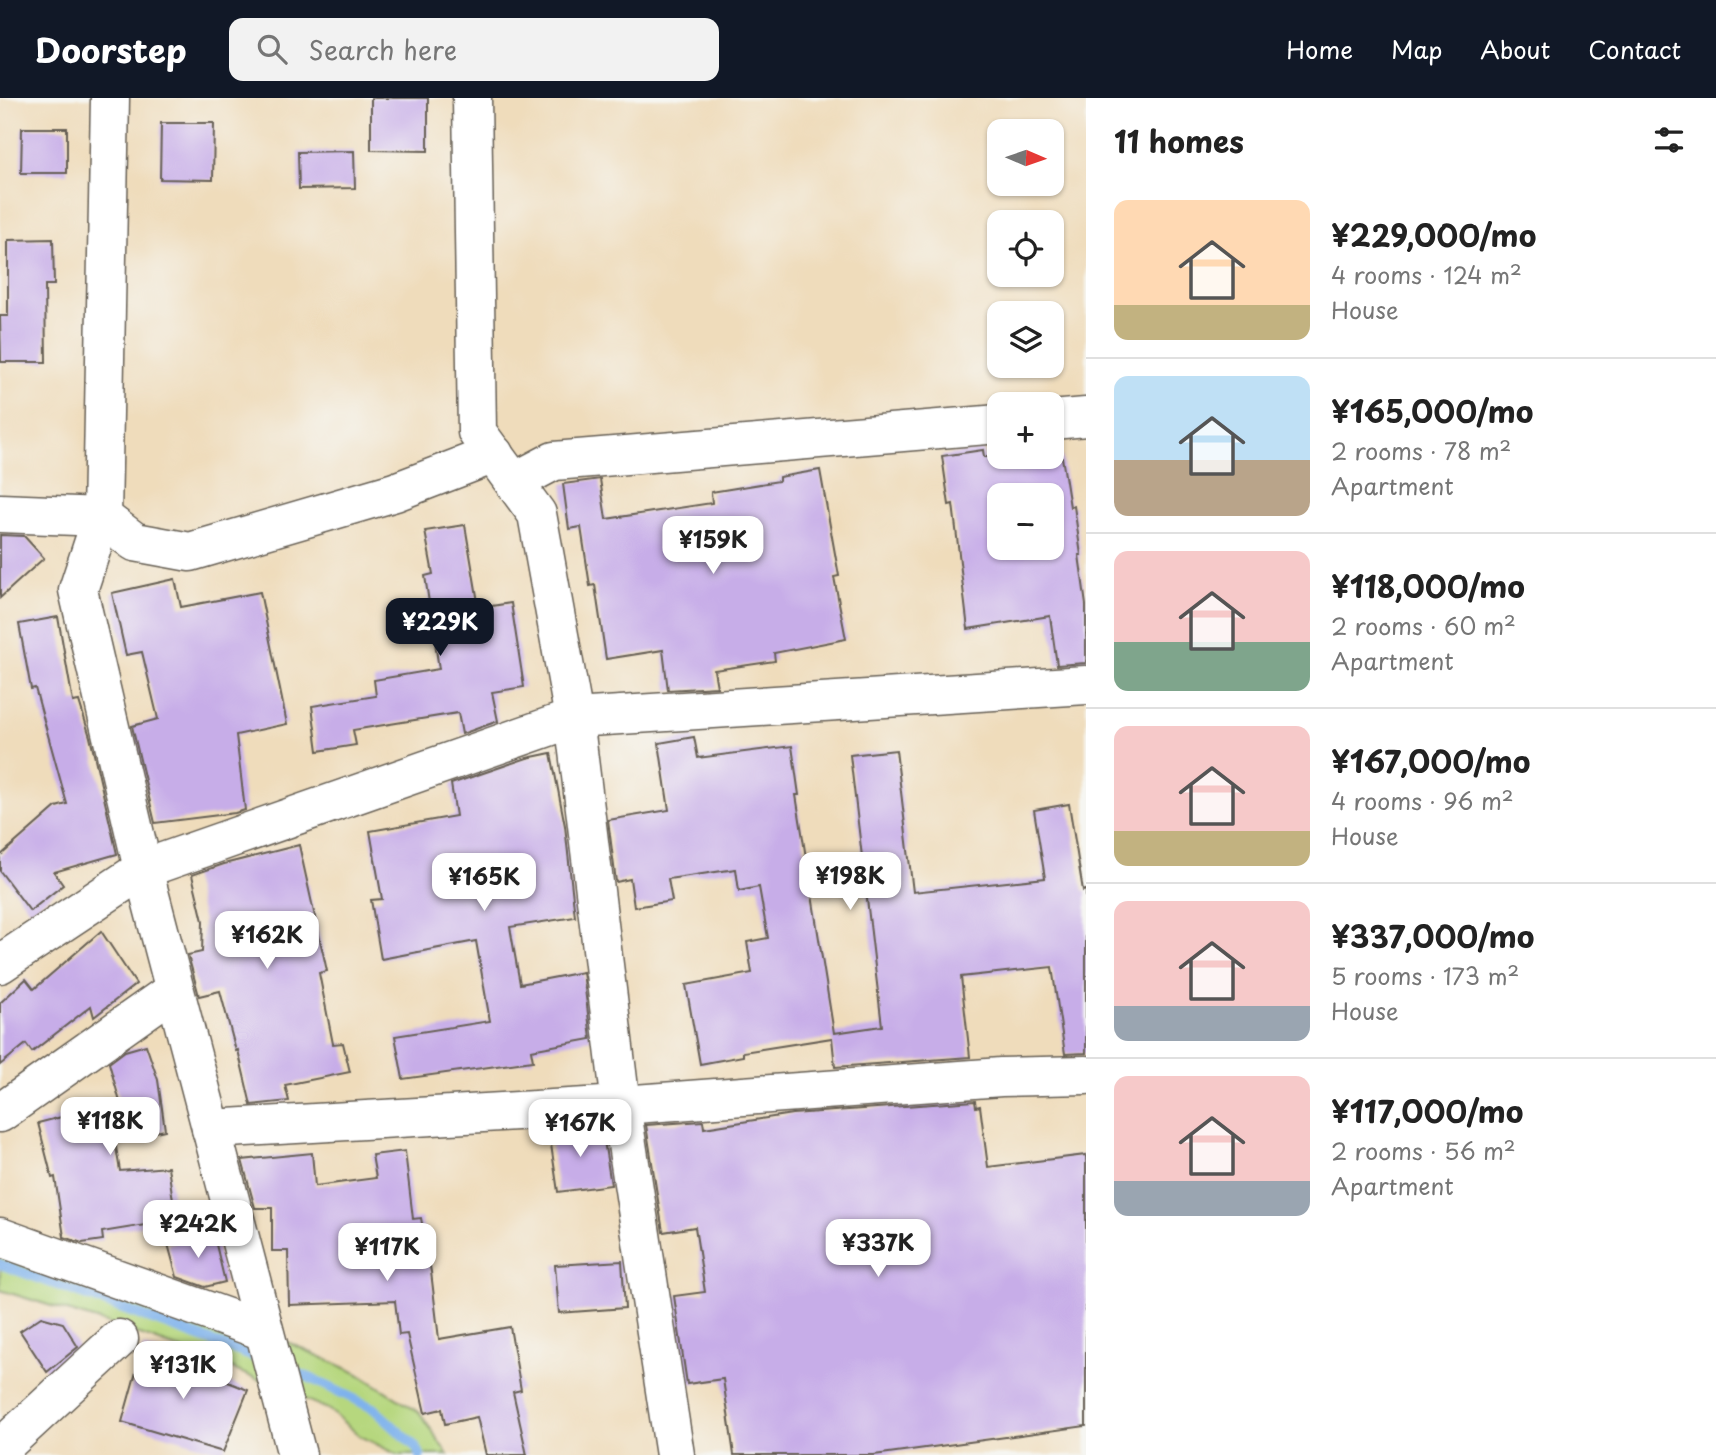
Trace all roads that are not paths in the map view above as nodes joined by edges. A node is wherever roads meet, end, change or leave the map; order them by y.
1 (110, 98) edge
2 (472, 98) edge
3 (1086, 417) edge
4 (1064, 418) edge
5 (987, 425) edge
6 (504, 468) junction
7 (0, 513) edge
8 (102, 517) junction
9 (1086, 685) edge
10 (574, 718) junction
11 (143, 869) junction
12 (0, 964) edge
13 (174, 990) junction
14 (1086, 1075) edge
15 (621, 1105) junction
16 (0, 1113) edge
17 (211, 1129) junction
18 (0, 1237) edge
19 (264, 1331) junction
20 (119, 1339) dead end
21 (0, 1448) edge
22 (297, 1455) edge
23 (675, 1455) edge

1 - 8 street
2 - 6 street
3 - 4 street
5 - 6 street
6 - 8 street
6 - 10 street
7 - 8 street
8 - 11 street
9 - 10 street
10 - 11 street
10 - 15 street
11 - 12 street
11 - 13 street
13 - 16 street
13 - 17 street
14 - 15 street
15 - 17 street
15 - 23 street
17 - 19 street
18 - 19 street
19 - 22 street
20 - 21 street

